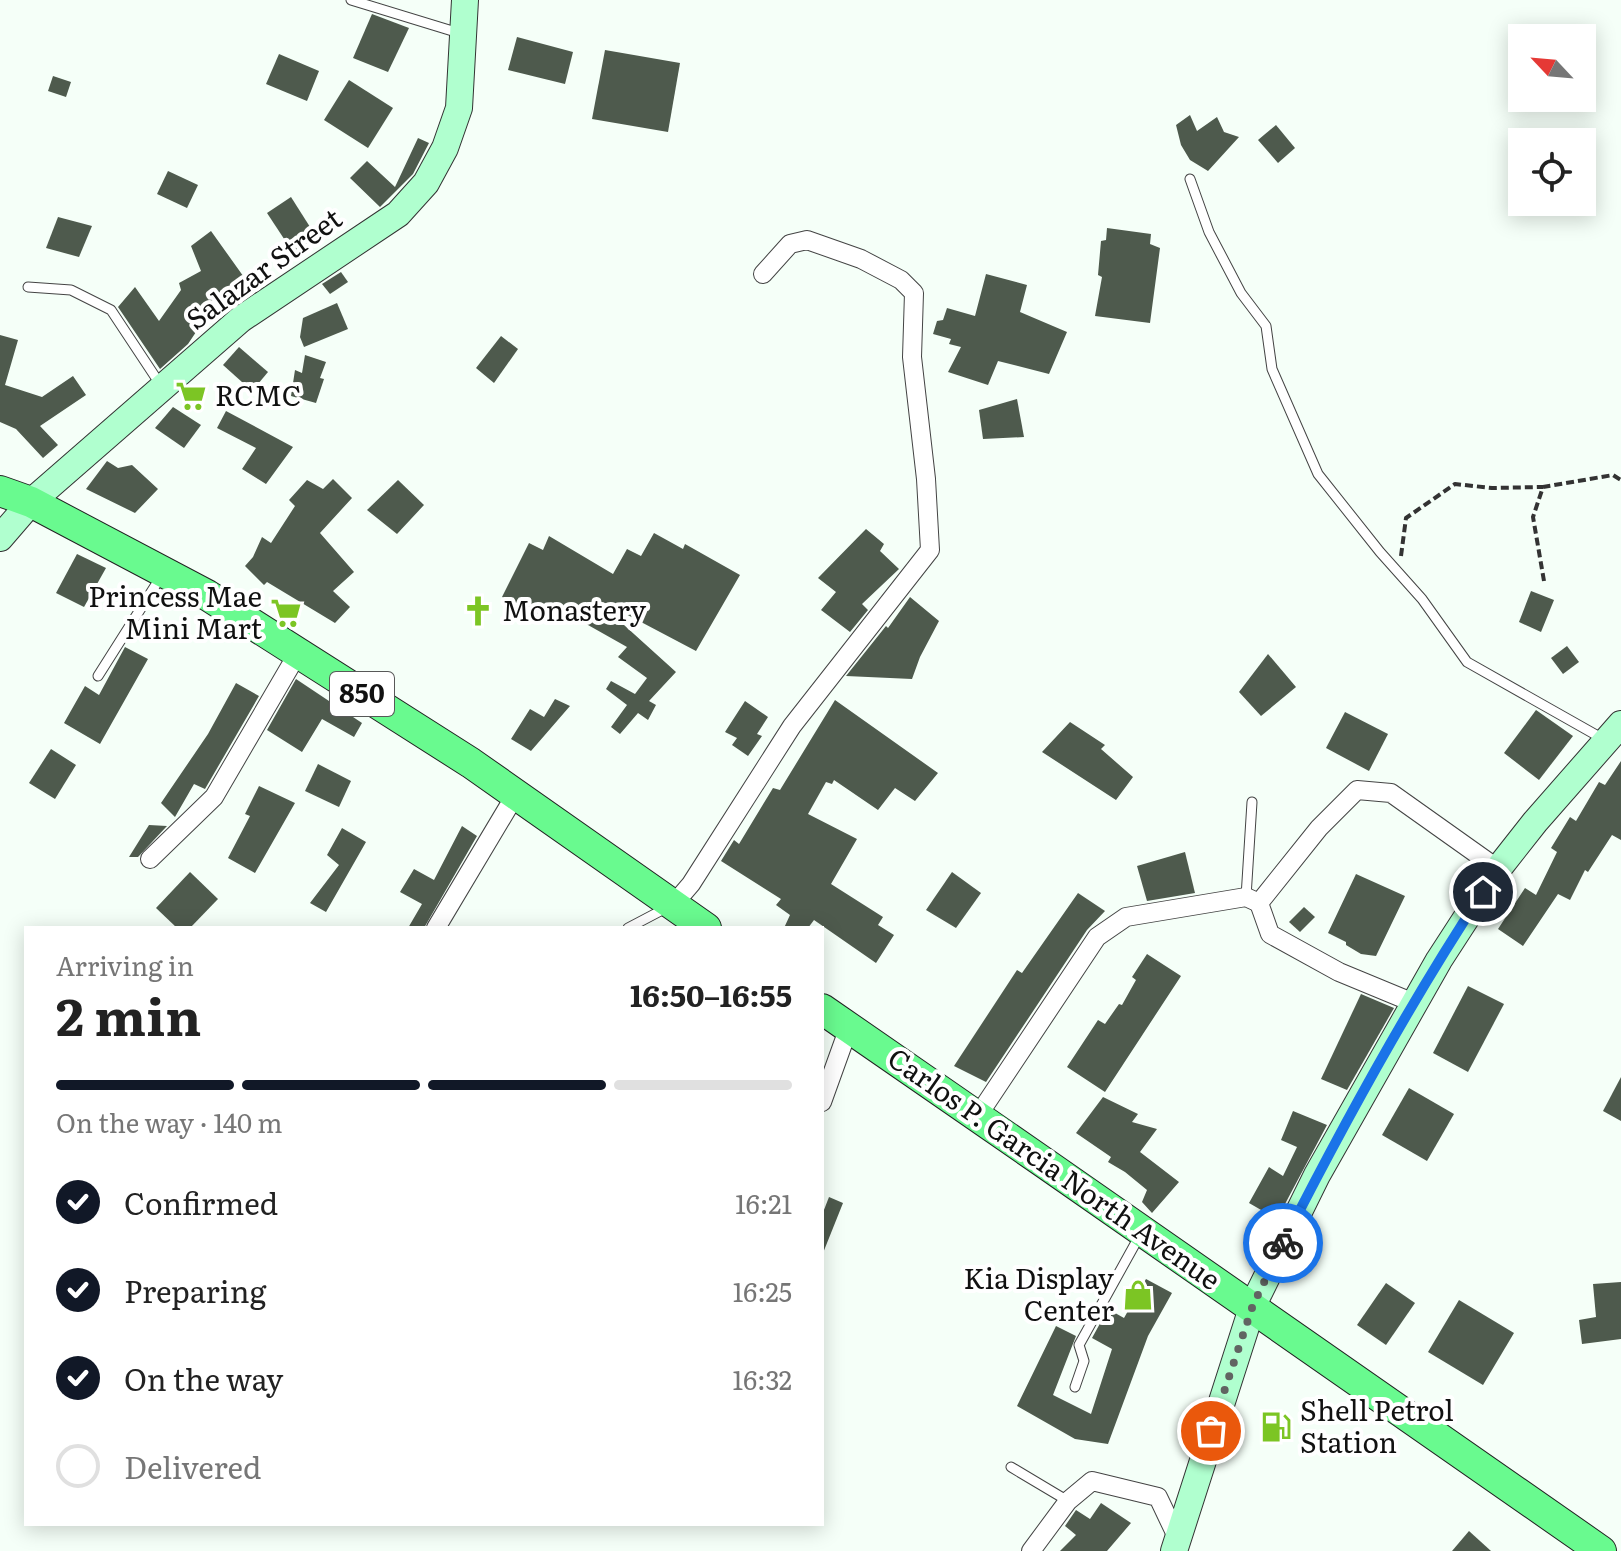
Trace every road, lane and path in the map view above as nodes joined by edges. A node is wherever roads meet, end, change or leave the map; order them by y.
1 (351, 0) edge
2 (465, 0) edge
3 (464, 35) junction
4 (1190, 179) dead end
5 (763, 274) dead end
6 (28, 287) dead end
7 (162, 387) junction
8 (1621, 480) edge
9 (1543, 487) junction
10 (0, 491) edge
11 (31, 502) junction
12 (0, 538) edge
13 (1398, 570) junction
14 (164, 572) junction
15 (1544, 581) dead end
16 (298, 653) junction
17 (98, 676) dead end
18 (1613, 732) edge
19 (516, 794) junction
20 (1252, 802) dead end
21 (150, 859) dead end
22 (1498, 869) junction
23 (1253, 900) junction
24 (673, 905) junction
25 (437, 926) edge
26 (632, 926) edge
27 (703, 926) edge
28 (1414, 1003) junction
29 (824, 1010) edge
30 (849, 1027) junction
31 (824, 1096) edge
32 (977, 1117) junction
33 (1141, 1232) junction
34 (1253, 1305) junction
35 (1075, 1387) dead end
36 (1011, 1467) dead end
37 (1068, 1501) junction
38 (1176, 1545) edge
39 (1031, 1551) edge
40 (1601, 1551) edge

1 - 3 lane
2 - 3 main road, Salazar Street
3 - 7 main road, Salazar Street
4 - 13 lane
5 - 24 street
6 - 7 lane
7 - 11 main road, Salazar Street
8 - 9 path
9 - 13 path
9 - 15 path
10 - 11 main road, 850
11 - 12 main road, Salazar Street
11 - 14 main road, 850
13 - 18 lane
14 - 16 main road, 850
14 - 17 lane
16 - 19 main road, 850
16 - 21 street
18 - 22 main road
19 - 24 main road, 850
19 - 25 street
20 - 23 lane
22 - 23 street
22 - 28 main road
23 - 28 street
23 - 32 street
24 - 26 lane
24 - 27 main road, 850
28 - 34 main road
29 - 30 main road, Carlos P. Garcia North Avenue
30 - 31 street
30 - 32 main road, Carlos P. Garcia North Avenue
32 - 33 main road, Carlos P. Garcia North Avenue
33 - 34 main road, Carlos P. Garcia North Avenue
33 - 35 lane
34 - 38 main road
34 - 40 main road, Carlos P. Garcia North Avenue
36 - 37 lane
37 - 38 street
37 - 39 street

